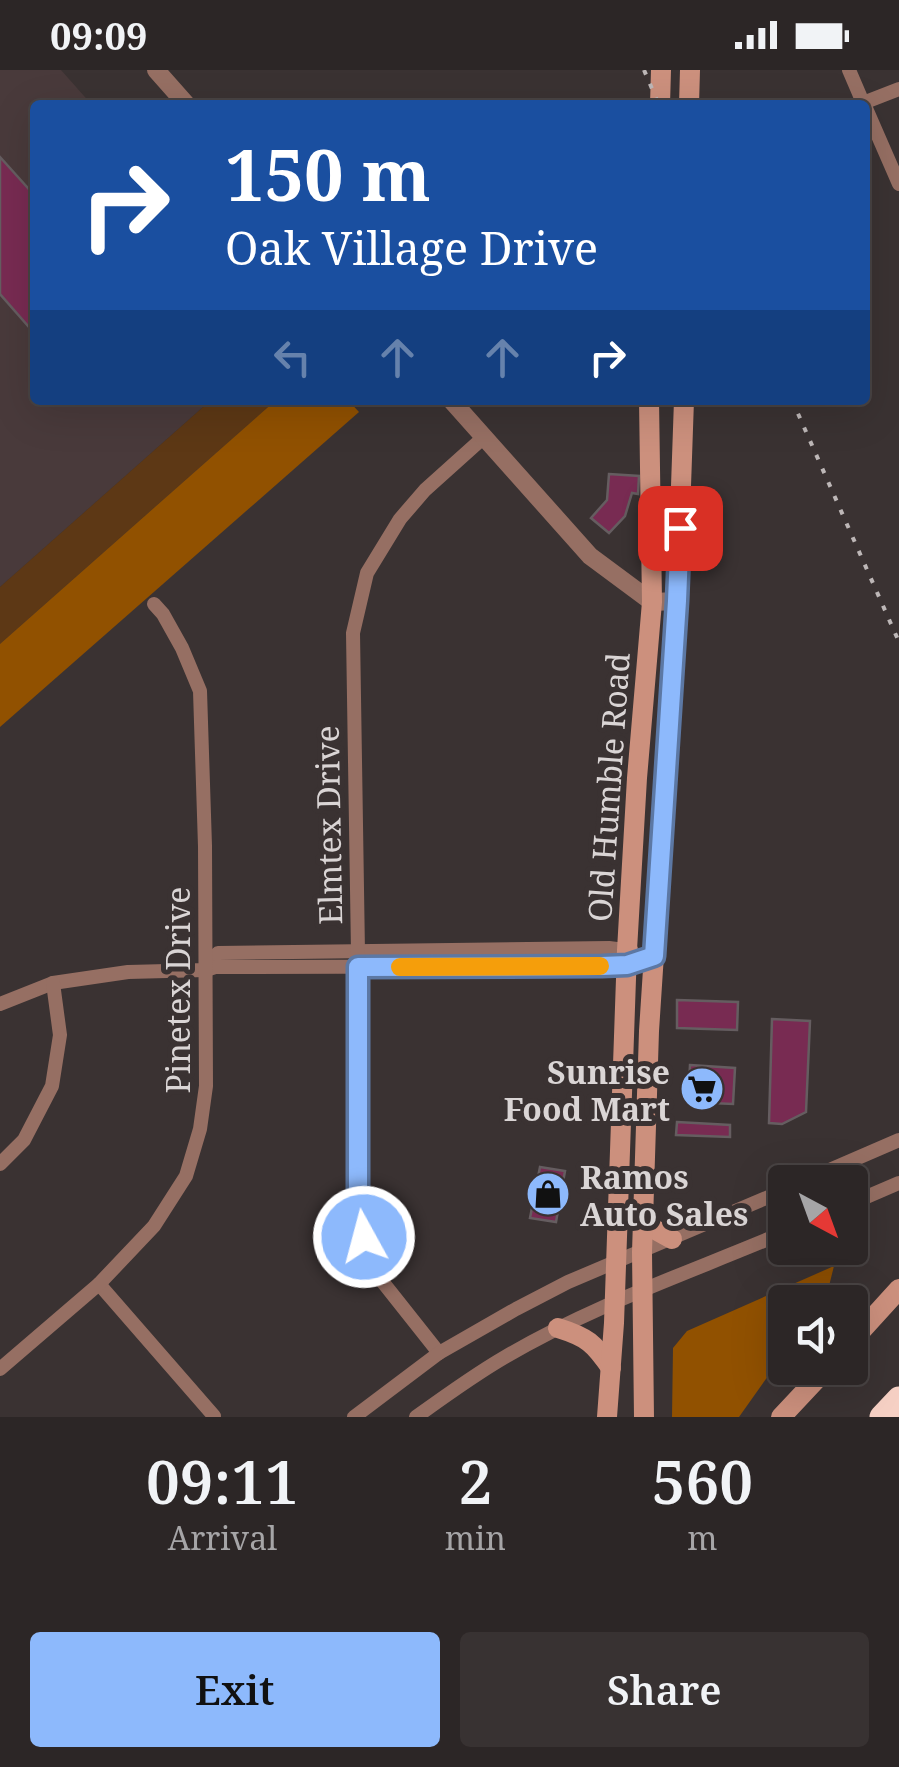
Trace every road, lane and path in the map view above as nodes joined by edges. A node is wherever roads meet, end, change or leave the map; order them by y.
1 (156, 70) edge
2 (661, 70) edge
3 (690, 70) edge
4 (849, 70) edge
5 (899, 89) edge
6 (183, 100) edge
7 (660, 100) edge
8 (689, 100) edge
9 (862, 100) edge
10 (870, 102) edge
11 (870, 119) edge
12 (899, 184) edge
13 (455, 405) edge
14 (649, 405) edge
15 (684, 405) edge
16 (484, 437) junction
17 (677, 601) junction
18 (652, 602) junction
19 (154, 604) dead end
20 (637, 778) junction
21 (664, 780) junction
22 (654, 956) junction
23 (627, 958) junction
24 (358, 960) junction
25 (206, 970) junction
26 (53, 984) junction
27 (0, 1004) edge
28 (899, 1140) edge
29 (0, 1164) edge
30 (841, 1165) edge
31 (899, 1183) edge
32 (868, 1196) edge
33 (768, 1197) edge
34 (644, 1216) junction
35 (672, 1239) junction
36 (768, 1239) edge
37 (642, 1252) junction
38 (616, 1262) junction
39 (99, 1284) junction
40 (899, 1289) edge
41 (642, 1290) junction
42 (615, 1303) junction
43 (868, 1323) edge
44 (558, 1328) junction
45 (438, 1353) junction
46 (611, 1368) junction
47 (0, 1370) edge
48 (811, 1385) edge
49 (899, 1399) edge
50 (214, 1416) edge
51 (354, 1417) edge
52 (416, 1417) edge
53 (608, 1417) edge
54 (644, 1417) edge
55 (782, 1417) edge
56 (882, 1417) edge

1 - 6 street
2 - 7 main road
3 - 8 main road
4 - 9 street
5 - 10 street
11 - 12 street
13 - 16 street
14 - 18 main road, Old Humble Road
15 - 17 main road, Old Humble Road
16 - 18 street
16 - 24 street, Elmtex Drive
17 - 18 street
17 - 21 main road, Old Humble Road
18 - 20 main road, Old Humble Road
19 - 25 street, Pinetex Drive
20 - 21 main road
20 - 23 main road, Old Humble Road
21 - 22 main road, Old Humble Road
22 - 23 street
22 - 34 main road, Old Humble Road
23 - 24 street
23 - 38 main road, Old Humble Road
24 - 25 street
24 - 45 street, Elmtex Drive
25 - 26 street
25 - 39 street, Pinetex Drive
26 - 27 street
26 - 29 street
28 - 30 street
31 - 32 street
33 - 35 street
34 - 35 main road
34 - 37 main road, Old Humble Road
35 - 37 street
36 - 41 street
37 - 38 street
37 - 41 main road, Old Humble Road
38 - 42 main road, Old Humble Road
38 - 45 street
39 - 47 street, Pinetex Drive
39 - 50 street
40 - 43 main road
41 - 42 street
41 - 54 main road, Old Humble Road
42 - 44 street
42 - 46 main road, Old Humble Road
44 - 46 main road
44 - 52 street
45 - 51 street
46 - 53 main road, Old Humble Road
48 - 55 main road
49 - 56 highway

